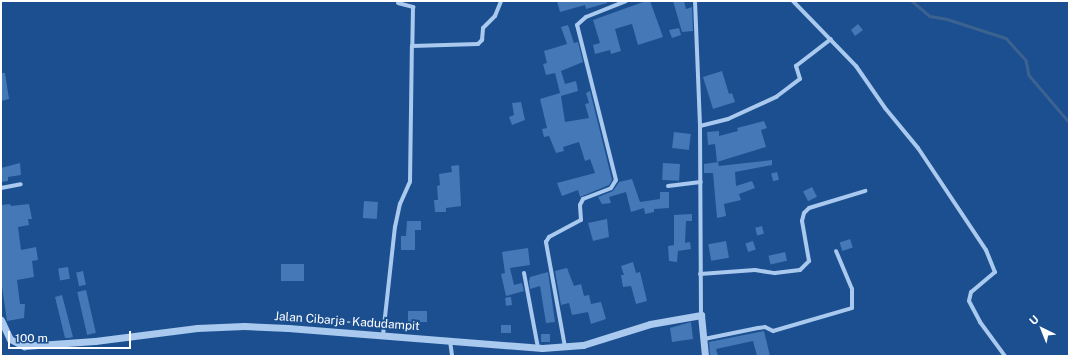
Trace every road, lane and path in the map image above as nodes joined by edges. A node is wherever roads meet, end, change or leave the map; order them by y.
1 (501, 1) edge
2 (613, 1) edge
3 (626, 1) edge
4 (695, 1) edge
5 (793, 1) edge
6 (398, 3) dead end
7 (615, 6) junction
8 (831, 39) junction
9 (412, 46) junction
10 (700, 126) junction
11 (700, 182) junction
12 (21, 184) dead end
13 (668, 186) dead end
14 (1, 188) edge
15 (865, 191) dead end
16 (836, 251) dead end
17 (524, 273) dead end
18 (700, 274) junction
19 (701, 315) junction
20 (1, 320) edge
21 (383, 335) junction
22 (704, 339) junction
23 (450, 341) junction
24 (538, 348) junction
25 (565, 348) junction
26 (452, 356) edge
27 (705, 356) edge
28 (1005, 356) edge

1 - 9 street
2 - 7 street
3 - 7 street
4 - 10 street
5 - 8 street
6 - 9 street
7 - 25 street
8 - 10 street
8 - 28 street
9 - 21 street
10 - 11 street
11 - 13 street
11 - 18 street
12 - 14 street
15 - 18 street
16 - 22 street
17 - 24 street
18 - 19 street
19 - 22 street
19 - 25 street, Jalan Cibarja - Kadudampit
20 - 21 street, Jalan Cibarja - Kadudampit
21 - 23 street, Jalan Cibarja - Kadudampit
22 - 27 street
23 - 24 street, Jalan Cibarja - Kadudampit
23 - 26 street
24 - 25 street, Jalan Cibarja - Kadudampit

